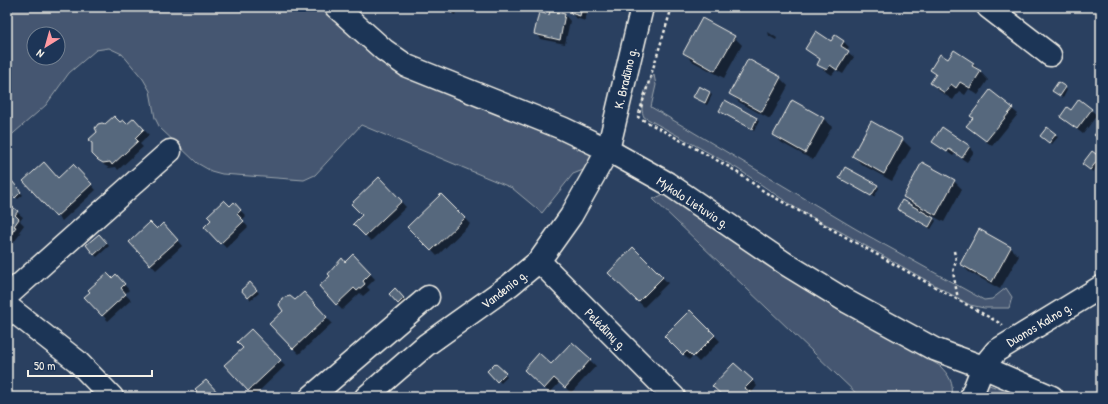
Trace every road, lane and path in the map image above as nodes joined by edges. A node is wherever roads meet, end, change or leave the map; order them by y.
1 (336, 7) edge
2 (642, 7) edge
3 (672, 7) edge
4 (988, 7) edge
5 (1050, 55) dead end
6 (608, 150) junction
7 (170, 151) dead end
8 (954, 252) dead end
9 (539, 261) junction
10 (1101, 287) edge
11 (7, 296) edge
12 (428, 297) dead end
13 (958, 300) junction
14 (7, 306) edge
15 (1000, 323) dead end
16 (983, 368) junction
17 (370, 396) edge
18 (112, 397) edge
19 (312, 397) edge
20 (674, 397) edge
21 (971, 397) edge
22 (1052, 397) edge

1 - 6 street, Mykolo Lietuvio g.
2 - 6 street, K. Bradūno g.
3 - 13 path
4 - 5 street
6 - 9 street, Vandenio g.
6 - 16 street, Mykolo Lietuvio g.
7 - 11 street
8 - 13 path
9 - 17 street, Vandenio g.
9 - 20 street, Pelėdūnų g.
10 - 16 street, Duonos Kalno g.
12 - 19 street
13 - 15 path
14 - 18 street
16 - 21 street, Duonos Kalno g.
16 - 22 street, Mykolo Lietuvio g.

